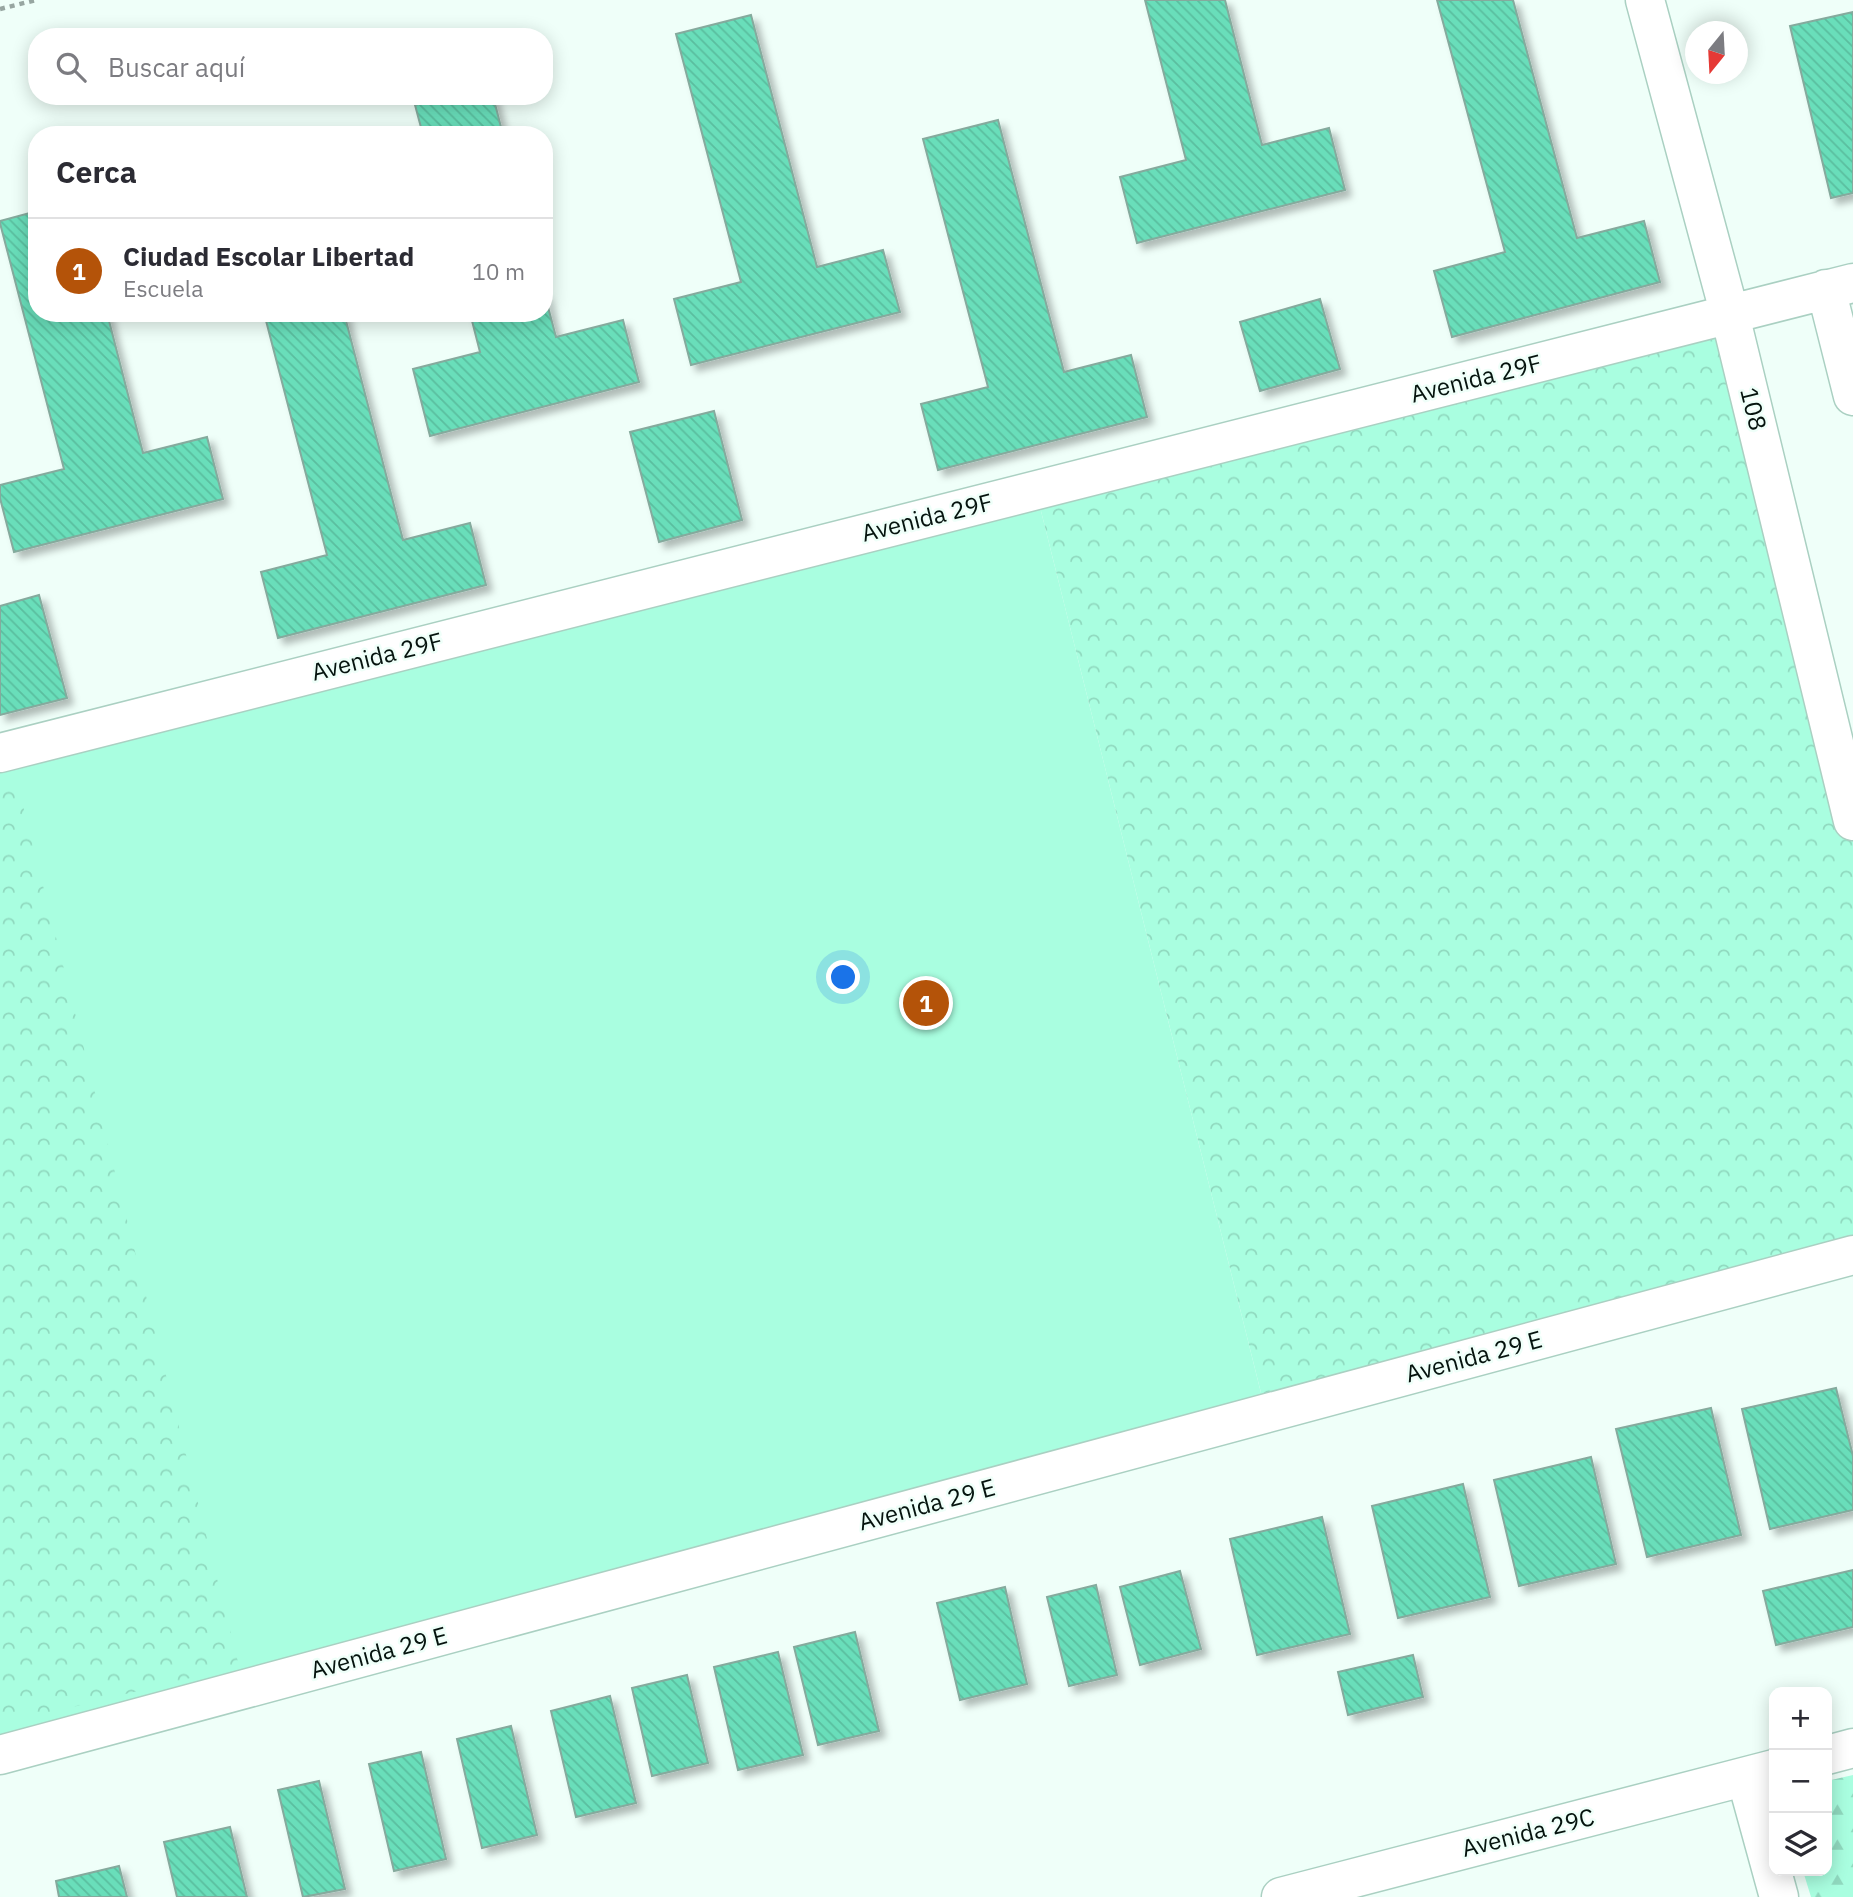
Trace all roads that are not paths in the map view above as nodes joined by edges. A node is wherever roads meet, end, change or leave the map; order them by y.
1 (1645, 0) edge
2 (1840, 286) edge
3 (1730, 315) junction
4 (1853, 396) edge
5 (0, 752) edge
6 (1853, 821) edge
7 (1853, 1255) edge
8 (1853, 1748) edge
9 (1832, 1754) edge
10 (0, 1755) edge
11 (1760, 1773) edge
12 (1281, 1897) edge
13 (1779, 1897) edge

1 - 3 street, 108
2 - 3 street, Avenida 29F
2 - 4 street
3 - 5 street, Avenida 29F
3 - 6 street, 108
7 - 10 street, Avenida 29 E
8 - 9 street
11 - 12 street, Avenida 29C
11 - 13 street

